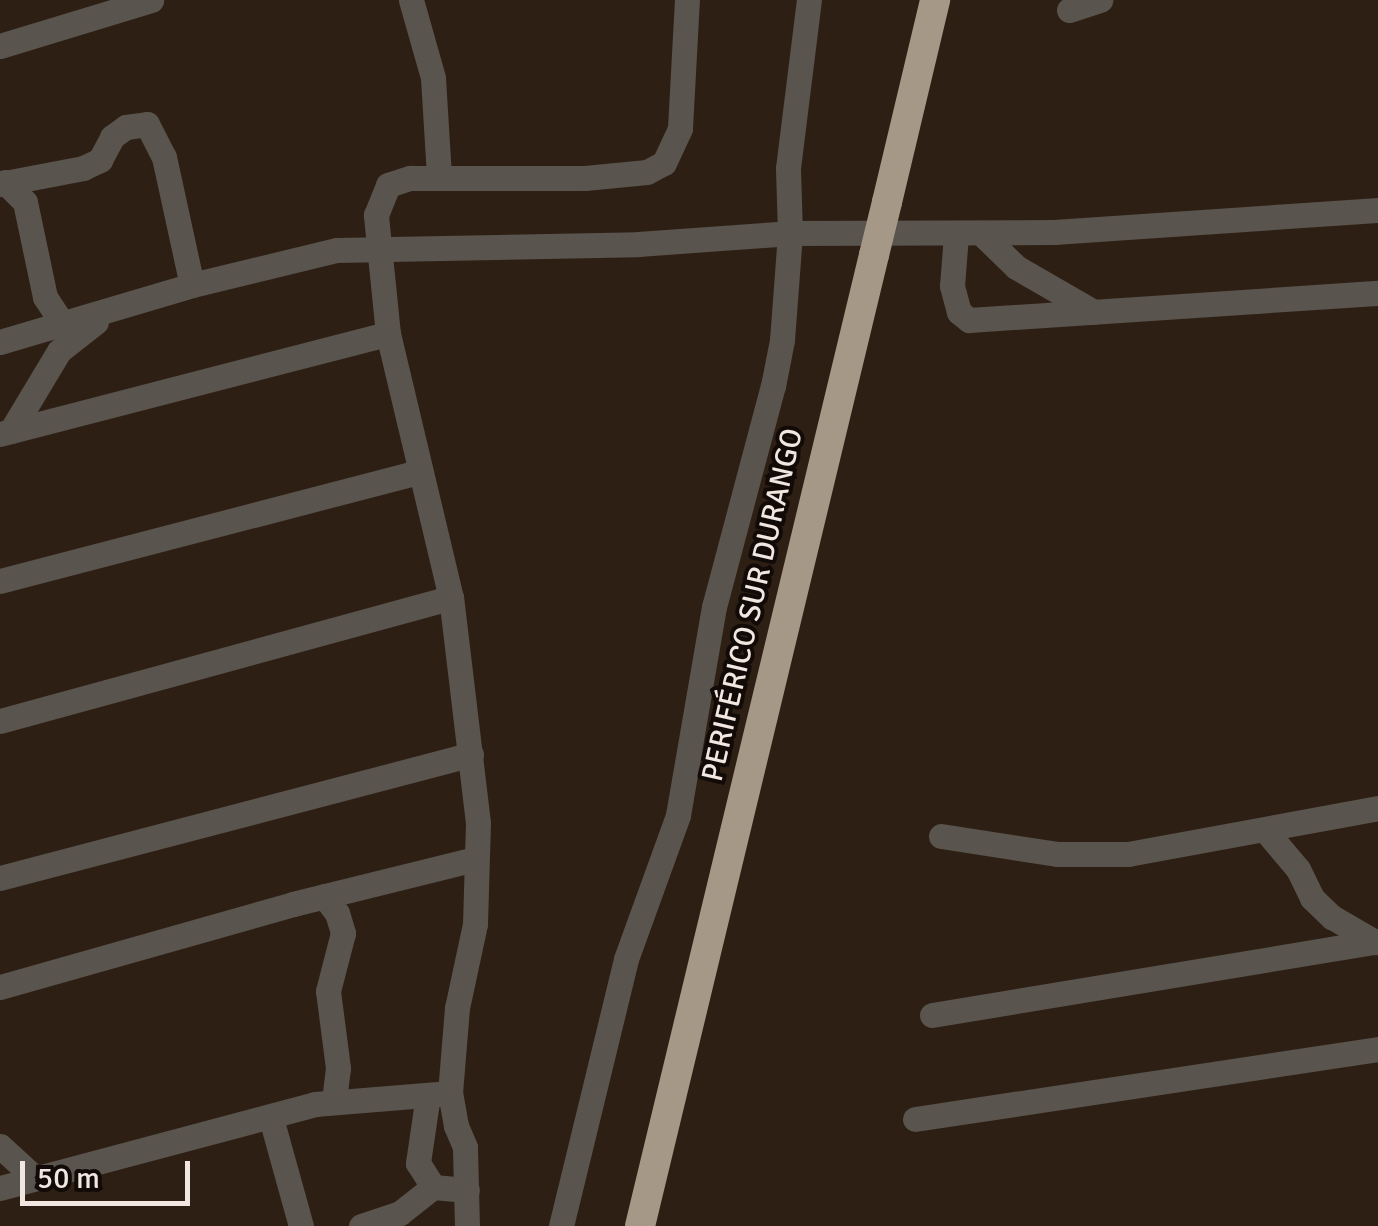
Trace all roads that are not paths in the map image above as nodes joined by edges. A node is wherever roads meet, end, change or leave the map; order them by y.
1 (152, 0) edge
2 (411, 0) edge
3 (686, 0) edge
4 (809, 0) edge
5 (935, 0) edge
6 (1100, 0) edge
7 (1069, 10) dead end
8 (0, 46) edge
9 (439, 175) junction
10 (2, 183) edge
11 (1378, 210) edge
12 (790, 233) junction
13 (969, 234) junction
14 (378, 250) junction
15 (192, 285) junction
16 (1378, 293) edge
17 (108, 312) junction
18 (1094, 312) junction
19 (62, 325) junction
20 (388, 334) junction
21 (0, 342) edge
22 (6, 432) edge
23 (419, 472) junction
24 (0, 581) edge
25 (451, 598) junction
26 (0, 722) edge
27 (470, 754) junction
28 (1378, 808) edge
29 (1265, 830) junction
30 (941, 836) dead end
31 (475, 859) junction
32 (0, 878) edge
33 (324, 896) junction
34 (1377, 941) edge
35 (0, 988) edge
36 (932, 1016) dead end
37 (1378, 1049) edge
38 (439, 1094) junction
39 (334, 1102) junction
40 (271, 1118) junction
41 (915, 1119) dead end
42 (0, 1146) edge
43 (35, 1178) junction
44 (433, 1186) junction
45 (0, 1188) edge
46 (467, 1190) junction
47 (301, 1226) edge
48 (361, 1226) edge
49 (468, 1226) edge
50 (560, 1226) edge
51 (640, 1226) edge

1 - 8 street
2 - 9 street
3 - 9 street
4 - 12 street
5 - 51 highway, PERIFÉRICO SUR DURANGO, bridge
6 - 7 street
9 - 14 street
10 - 15 street
10 - 19 street
11 - 13 street
12 - 13 street
12 - 14 street
12 - 50 street
13 - 18 street
13 - 18 street
14 - 15 street
14 - 20 street
15 - 17 street
16 - 18 street
17 - 19 street
17 - 22 street
19 - 21 street
20 - 22 street
20 - 23 street
23 - 24 street
23 - 25 street
25 - 26 street
25 - 27 street
27 - 31 street
27 - 32 street
28 - 29 street
29 - 30 street
29 - 34 street
31 - 33 street
31 - 38 street
33 - 35 street
33 - 39 street
34 - 36 street
37 - 41 street
38 - 39 street
38 - 44 street
38 - 46 street
39 - 40 street
40 - 43 street
40 - 47 street
42 - 43 street
43 - 45 street
44 - 46 street
44 - 48 street
46 - 49 street

